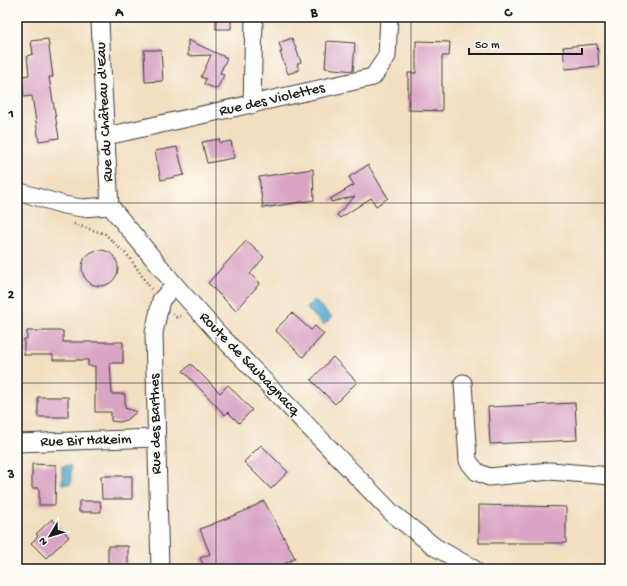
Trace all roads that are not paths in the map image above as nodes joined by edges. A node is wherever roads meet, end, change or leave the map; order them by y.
1 (100, 17) edge
2 (254, 17) edge
3 (389, 17) edge
4 (252, 105) junction
5 (107, 136) junction
6 (17, 191) edge
7 (110, 206) junction
8 (175, 285) junction
9 (463, 382) dead end
10 (156, 438) junction
11 (17, 443) edge
12 (610, 476) edge
13 (160, 569) edge
14 (474, 569) edge

1 - 5 street, Rue du Château d'Eau
2 - 4 street
3 - 4 street, Rue des Violettes
4 - 5 street, Rue des Violettes
5 - 7 street, Rue du Château d'Eau
6 - 7 street
7 - 8 street, Route de Saubagnacq
8 - 10 street, Rue des Barthes
8 - 14 street, Route de Saubagnacq
9 - 12 street
10 - 11 street, Rue Bir Hakeim
10 - 13 street, Rue des Barthes

